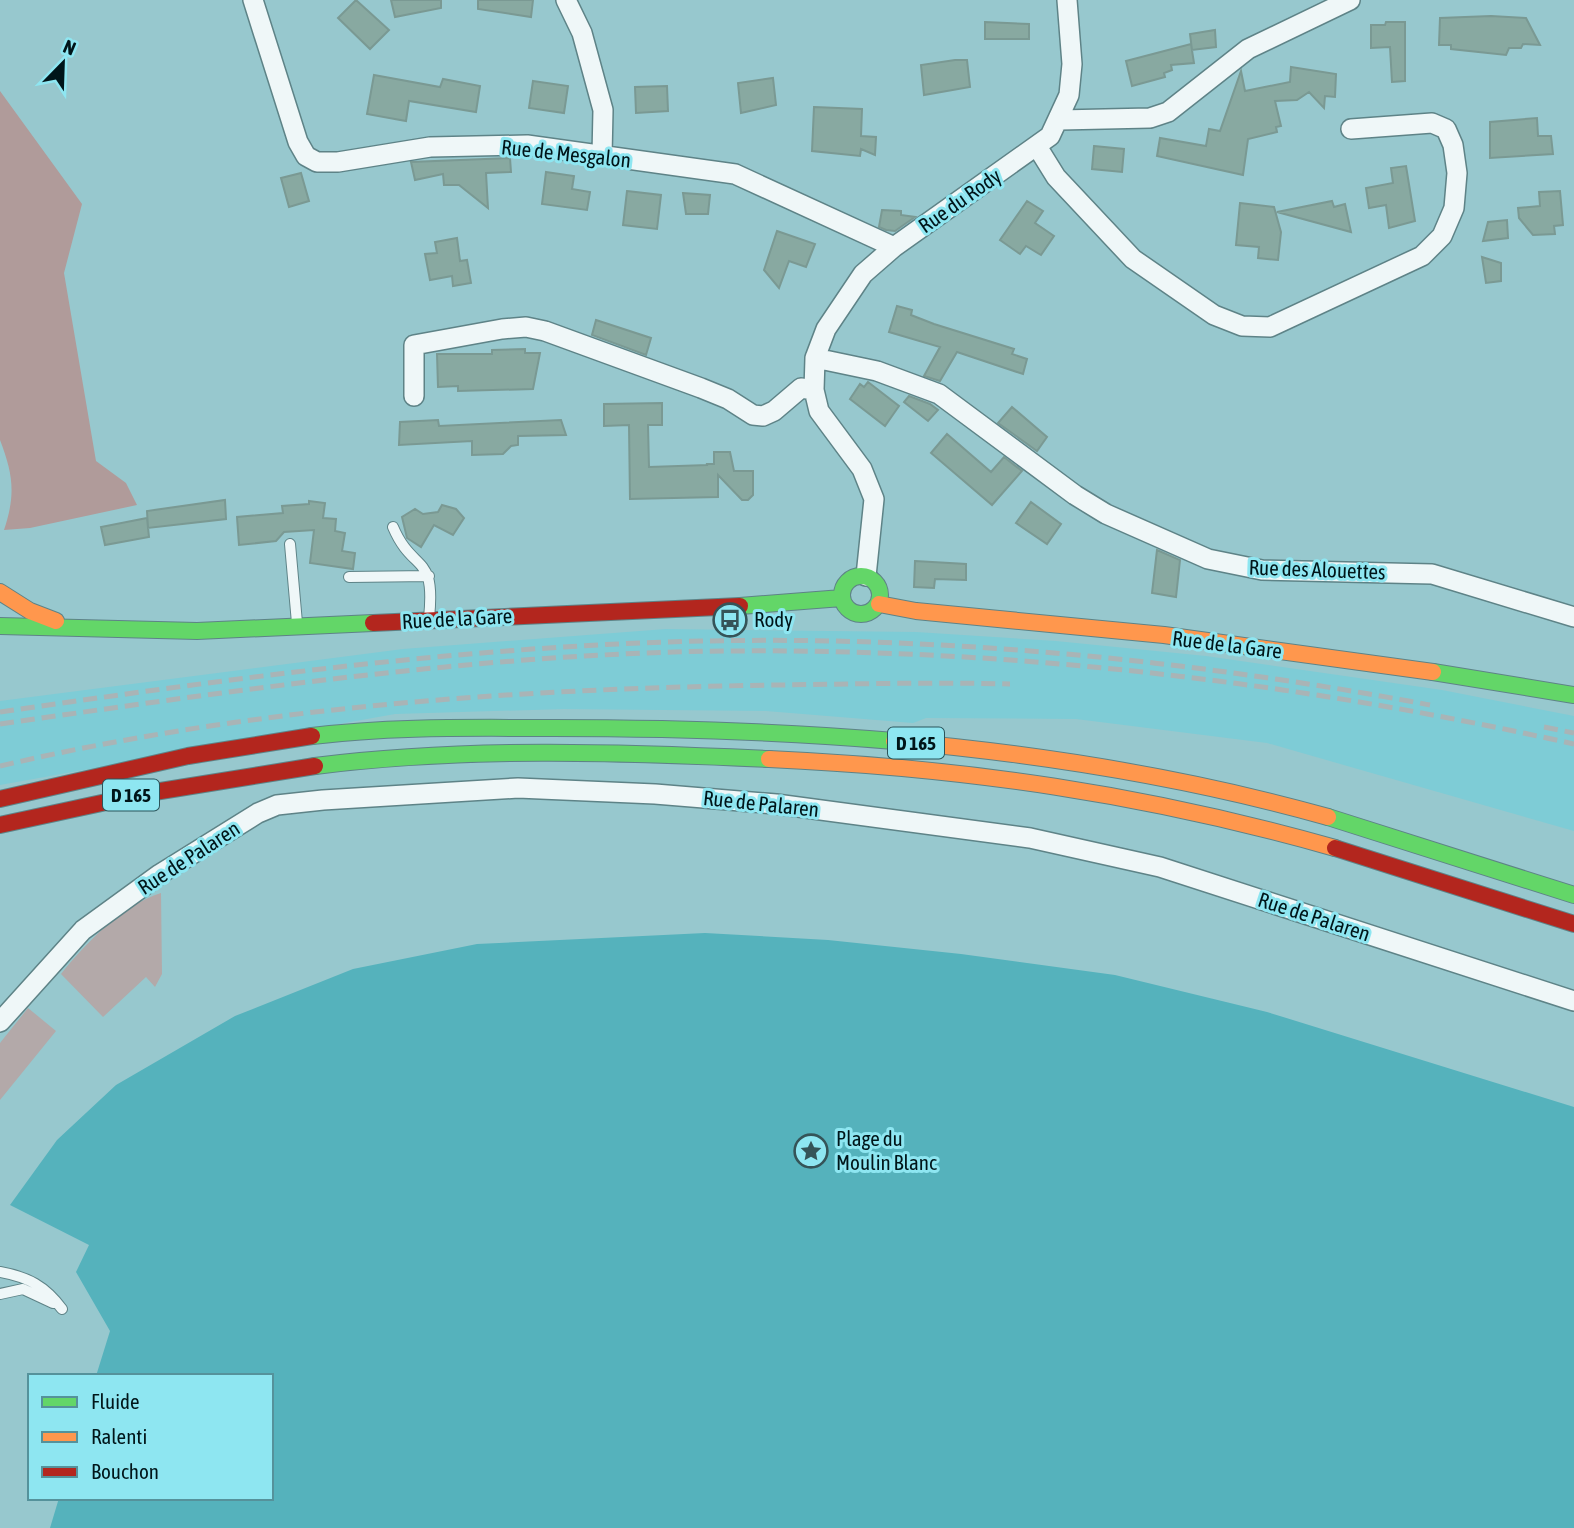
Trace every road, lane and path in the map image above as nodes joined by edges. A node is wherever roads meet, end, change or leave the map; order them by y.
1 (253, 0) edge
2 (565, 0) edge
3 (1067, 0) edge
4 (1350, 0) edge
5 (1060, 120) junction
6 (1351, 129) dead end
7 (1038, 148) junction
8 (602, 156) junction
9 (894, 247) junction
10 (815, 358) junction
11 (814, 390) junction
12 (415, 396) dead end
13 (393, 527) dead end
14 (290, 544) dead end
15 (429, 576) junction
16 (866, 576) junction
17 (349, 577) dead end
18 (0, 592) edge
19 (842, 598) junction
20 (878, 604) junction
21 (1574, 617) edge
22 (429, 620) junction
23 (0, 626) edge
24 (71, 626) junction
25 (297, 627) junction
26 (1574, 695) edge
27 (0, 799) edge
28 (0, 825) edge
29 (1574, 895) edge
30 (1574, 923) edge
31 (1574, 1001) edge
32 (0, 1021) edge
33 (0, 1272) edge
34 (0, 1294) edge

1 - 8 street, Rue de Mesgalon
2 - 8 street
3 - 5 street, Rue du Rody
4 - 5 street
5 - 7 street, Rue du Rody
6 - 7 street
7 - 9 street, Rue du Rody
8 - 9 street, Rue de Mesgalon
9 - 10 street, Rue du Rody
10 - 11 street, Rue du Rody
10 - 21 street, Rue des Alouettes
11 - 12 street
11 - 16 street, Rue du Rody
13 - 15 lane
14 - 25 lane
15 - 17 lane
15 - 22 lane
16 - 19 main road
16 - 20 main road
18 - 24 main road, Rue de la Gare
19 - 20 main road, Rue de la Gare
19 - 22 main road, Rue de la Gare
20 - 26 main road, Rue de la Gare
22 - 25 main road, Rue de la Gare
23 - 24 main road, Rue de la Gare
24 - 25 main road, Rue de la Gare
27 - 29 main road, D 165
28 - 30 main road, D 165
31 - 32 street, Rue de Palaren
33 - 34 lane

